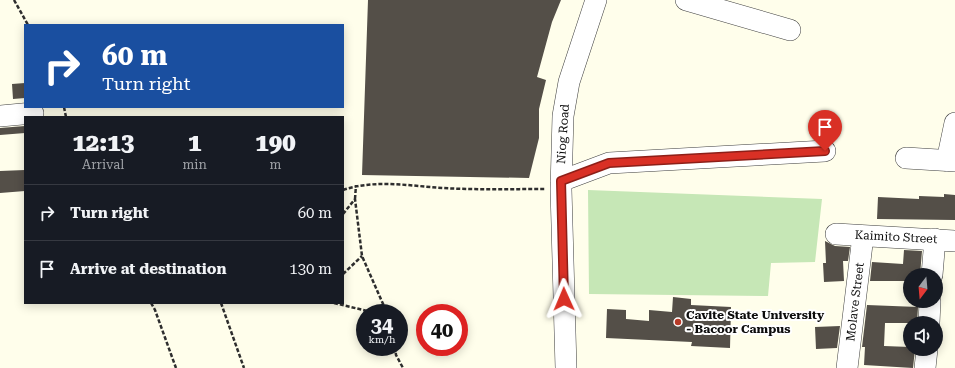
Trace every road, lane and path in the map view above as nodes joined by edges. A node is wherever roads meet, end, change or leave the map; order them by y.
1 (14, 0) edge
2 (596, 0) edge
3 (686, 0) edge
4 (27, 24) edge
5 (790, 30) dead end
6 (33, 113) dead end
7 (0, 116) edge
8 (955, 124) edge
9 (825, 151) dead end
10 (906, 158) dead end
11 (951, 161) edge
12 (356, 185) junction
13 (561, 185) junction
14 (344, 190) edge
15 (355, 199) junction
16 (344, 213) edge
17 (836, 234) dead end
18 (863, 236) junction
19 (934, 240) junction
20 (955, 240) edge
21 (362, 256) junction
22 (932, 268) edge
23 (344, 273) edge
24 (152, 304) edge
25 (221, 304) edge
26 (338, 304) edge
27 (383, 304) edge
28 (356, 308) edge
29 (397, 356) edge
30 (926, 356) edge
31 (176, 368) edge
32 (244, 368) edge
33 (403, 368) edge
34 (566, 368) edge
35 (847, 368) edge
36 (925, 368) edge

1 - 4 path
2 - 13 street, Niog Road
3 - 5 street
6 - 7 street
8 - 11 street
9 - 13 street
10 - 11 street
12 - 13 path
12 - 14 path
12 - 15 path
13 - 34 street, Niog Road
15 - 16 path
15 - 21 path
17 - 18 street, Kaimito Street
18 - 19 street, Kaimito Street
18 - 35 street, Molave Street
19 - 20 street, Kaimito Street
19 - 22 street
21 - 23 path
21 - 27 path
24 - 31 path
25 - 32 path
26 - 28 path
29 - 33 path
30 - 36 street

